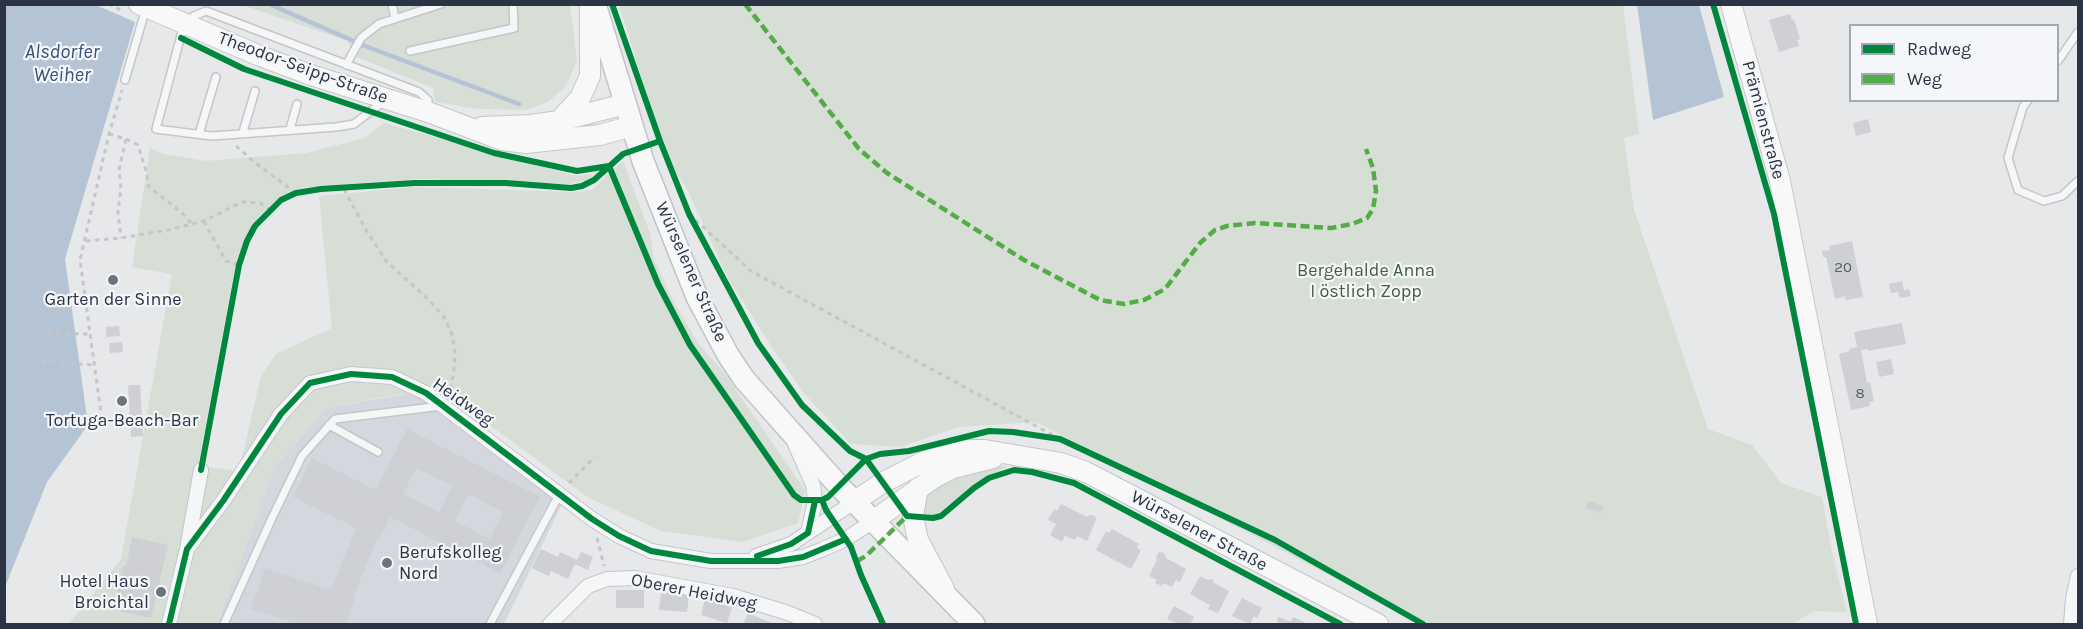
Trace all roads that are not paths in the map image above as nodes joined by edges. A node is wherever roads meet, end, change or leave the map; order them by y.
1 (392, 4) edge
2 (513, 4) edge
3 (590, 4) edge
4 (595, 4) edge
5 (1731, 4) edge
6 (439, 5) edge
7 (142, 6) edge
8 (395, 18) junction
9 (184, 24) junction
10 (2079, 32) edge
11 (410, 51) dead end
12 (2059, 60) edge
13 (346, 65) junction
14 (216, 77) dead end
15 (125, 80) road end
16 (255, 91) dead end
17 (387, 99) junction
18 (2027, 102) edge
19 (297, 104) dead end
20 (625, 104) junction
21 (428, 112) junction
22 (559, 121) junction
23 (632, 126) junction
24 (470, 127) junction
25 (290, 129) junction
26 (243, 132) junction
27 (199, 134) junction
28 (2079, 181) edge
29 (445, 405) junction
30 (329, 425) junction
31 (789, 431) junction
32 (378, 452) dead end
33 (1013, 455) junction
34 (918, 488) junction
35 (560, 493) junction
36 (223, 501) junction
37 (854, 502) junction
38 (873, 521) junction
39 (808, 533) junction
40 (188, 549) junction
41 (737, 562) junction
42 (2079, 576) edge
43 (950, 599) junction
44 (1367, 622) edge
45 (169, 624) edge
46 (224, 624) edge
47 (490, 624) edge
48 (550, 624) edge
49 (815, 624) edge
50 (974, 624) edge
51 (1867, 624) edge
52 (2071, 624) edge

1 - 8 lane
2 - 11 lane
3 - 22 main road
4 - 20 main road, Würselener Straße
5 - 51 main road, Prämienstraße
6 - 8 lane
7 - 9 main road, Theodor-Seipp-Straße
7 - 15 lane
8 - 13 lane
9 - 13 lane
9 - 17 main road, Theodor-Seipp-Straße
9 - 27 lane
10 - 12 lane
13 - 21 lane
14 - 27 lane
16 - 26 lane
17 - 21 main road, Theodor-Seipp-Straße
17 - 25 lane
18 - 28 lane
19 - 25 lane
20 - 22 main road, Theodor-Seipp-Straße
20 - 23 main road, Würselener Straße
21 - 24 main road, Theodor-Seipp-Straße
22 - 24 main road, Theodor-Seipp-Straße
23 - 24 main road, Theodor-Seipp-Straße
23 - 31 main road, Würselener Straße
25 - 26 lane
26 - 27 lane
29 - 30 lane
29 - 35 street, Heidweg
29 - 36 street, Heidweg
30 - 32 lane
30 - 46 lane
31 - 37 main road, Würselener Straße
31 - 39 street
33 - 34 main road, Würselener Straße
33 - 37 main road, Würselener Straße
33 - 44 main road, Würselener Straße
34 - 38 main road, Würselener Straße
34 - 43 main road
35 - 41 street, Heidweg
35 - 47 lane
36 - 40 street, Heidweg
36 - 40 street
37 - 38 main road, Würselener Straße
37 - 39 street, Heidweg
38 - 41 street, Heidweg
38 - 43 main road
39 - 41 street, Heidweg
40 - 45 street
42 - 52 street
43 - 50 main road
48 - 49 street, Oberer Heidweg

